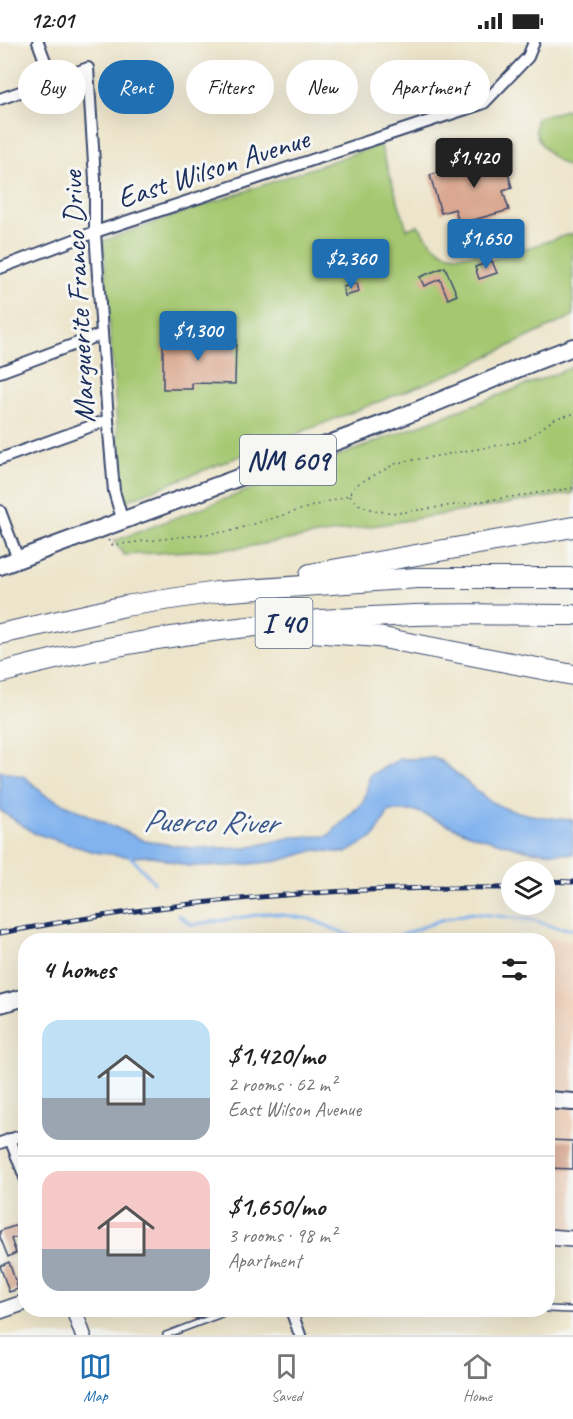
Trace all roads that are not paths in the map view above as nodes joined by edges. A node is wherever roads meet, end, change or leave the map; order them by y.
1 (38, 42) edge
2 (534, 42) edge
3 (45, 60) edge
4 (86, 69) edge
5 (18, 92) edge
6 (0, 99) edge
7 (95, 232) junction
8 (0, 268) edge
9 (102, 334) junction
10 (573, 347) edge
11 (0, 372) edge
12 (108, 420) junction
13 (0, 459) edge
14 (0, 510) edge
15 (123, 522) junction
16 (573, 527) edge
17 (18, 559) junction
18 (0, 566) edge
19 (573, 578) edge
20 (125, 606) junction
21 (573, 615) edge
22 (0, 634) edge
23 (151, 640) junction
24 (0, 673) edge
25 (573, 675) edge
26 (18, 999) edge
27 (0, 1004) edge
28 (555, 1101) edge
29 (573, 1102) edge
30 (5, 1141) edge
31 (18, 1165) edge
32 (555, 1238) edge
33 (573, 1239) edge
34 (18, 1305) edge
35 (555, 1309) edge
36 (573, 1310) edge
37 (0, 1311) edge
38 (77, 1317) edge
39 (214, 1317) edge
40 (294, 1317) edge
41 (83, 1335) edge
42 (166, 1335) edge
43 (300, 1335) edge

1 - 3 street
2 - 7 street, East Wilson Avenue
4 - 7 street, Marguerite Franco Drive
5 - 6 street
7 - 8 street, East Wilson Avenue
7 - 9 street, Marguerite Franco Drive
9 - 11 street
9 - 12 street, Marguerite Franco Drive
10 - 15 main road, NM 609
12 - 13 street
12 - 15 street, Marguerite Franco Drive
14 - 17 street
15 - 17 main road, NM 609
16 - 20 highway
17 - 18 main road, NM 609
19 - 20 highway, I 40
20 - 22 highway, I 40
21 - 23 highway, I 40
23 - 24 highway, I 40
23 - 25 highway
26 - 27 main road
28 - 29 main road
30 - 31 street
32 - 33 main road
34 - 37 main road
35 - 36 lane
38 - 41 main road
39 - 42 lane
40 - 43 street

